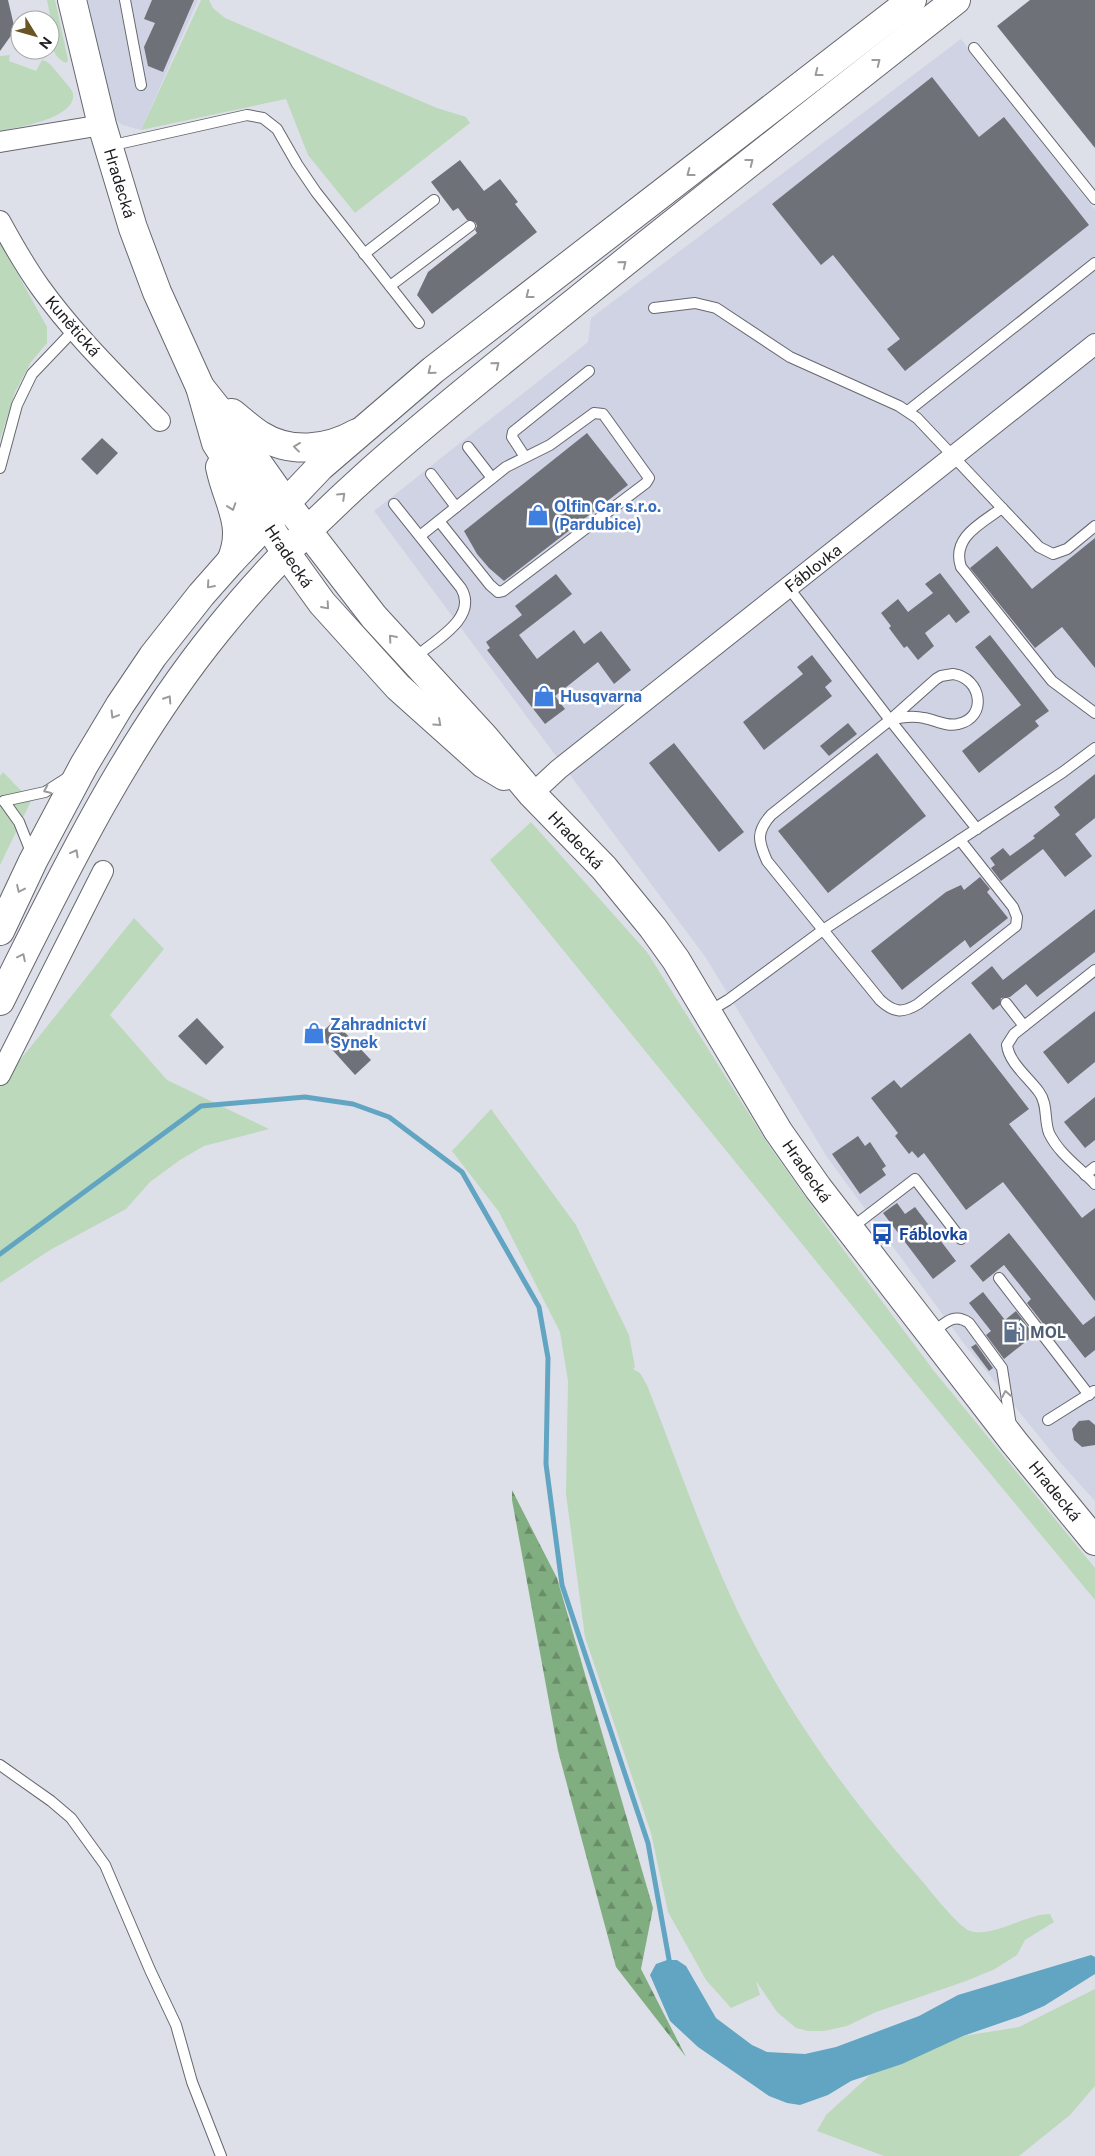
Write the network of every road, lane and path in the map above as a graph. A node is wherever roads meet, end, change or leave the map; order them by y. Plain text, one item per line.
1 (72, 0) edge
2 (124, 0) edge
3 (912, 0) edge
4 (956, 0) edge
5 (974, 48) dead end
6 (141, 85) dead end
7 (105, 136) junction
8 (0, 142) edge
9 (1095, 199) edge
10 (434, 200) dead end
11 (0, 221) edge
12 (470, 226) dead end
13 (364, 254) junction
14 (1095, 264) edge
15 (390, 286) junction
16 (654, 308) dead end
17 (418, 324) dead end
18 (74, 330) junction
19 (1095, 344) edge
20 (589, 371) dead end
21 (200, 387) junction
22 (908, 411) junction
23 (160, 421) dead end
24 (360, 432) junction
25 (216, 443) junction
26 (468, 447) dead end
27 (954, 456) junction
28 (525, 457) junction
29 (0, 468) edge
30 (431, 474) dead end
31 (492, 478) junction
32 (286, 503) junction
33 (394, 504) dead end
34 (456, 507) junction
35 (1002, 508) junction
36 (439, 521) junction
37 (267, 523) junction
38 (1095, 526) edge
39 (307, 530) junction
40 (420, 536) junction
41 (286, 553) junction
42 (231, 561) junction
43 (788, 587) junction
44 (412, 660) junction
45 (1095, 713) edge
46 (890, 720) junction
47 (1095, 748) edge
48 (84, 765) junction
49 (532, 794) junction
50 (976, 829) junction
51 (960, 840) junction
52 (33, 861) junction
53 (103, 871) dead end
54 (823, 930) junction
55 (0, 931) edge
56 (1095, 970) edge
57 (0, 1001) edge
58 (1006, 1003) dead end
59 (707, 1013) junction
60 (1024, 1026) junction
61 (0, 1075) edge
62 (1095, 1167) edge
63 (1085, 1174) junction
64 (1095, 1184) edge
65 (850, 1229) junction
66 (960, 1239) dead end
67 (999, 1278) dead end
68 (931, 1334) junction
69 (1092, 1393) edge
70 (1048, 1420) dead end
71 (1014, 1442) junction
72 (1095, 1540) edge
73 (0, 1765) edge
74 (221, 2156) edge

1 - 7 main road, Hradecká
2 - 6 lane
3 -> 24 main road
39 -> 4 main road
5 - 9 lane
7 - 8 street
7 - 13 lane
7 - 21 main road, Hradecká
10 - 13 lane
11 - 18 street, Kunětická
12 - 15 lane
13 - 15 lane
14 - 22 lane
15 - 17 lane
16 - 22 lane
18 - 23 street, Kunětická
18 - 29 lane
19 - 27 street, Fáblovka
20 - 28 lane
24 -> 21 main road
21 - 25 main road, Hradecká
21 - 32 main road, Hradecká
22 - 27 lane
24 - 32 main road
25 - 37 main road, Hradecká
25 -> 42 main road
26 - 31 lane
27 - 35 lane
27 - 43 street, Fáblovka
28 - 31 lane
28 - 36 lane
30 - 34 lane
31 - 34 lane
32 - 37 main road
32 - 39 main road, Hradecká
33 - 40 lane
34 - 36 lane
35 - 38 lane
35 - 45 lane
36 - 40 lane
37 - 41 main road, Hradecká
37 - 42 main road
39 - 41 main road
44 -> 39 main road, Hradecká
40 - 44 lane
41 -> 49 main road, Hradecká
57 -> 41 main road
42 -> 48 main road
43 - 46 lane
43 - 49 street, Fáblovka
44 - 49 main road, Hradecká
46 - 46 lane
46 - 50 lane
46 - 54 lane
47 - 50 lane
48 - 52 main road
48 -> 52 lane
49 - 59 main road, Hradecká
50 - 51 lane
51 - 54 lane
51 - 54 lane
52 -> 55 main road
53 - 61 street
54 - 59 lane
56 - 60 lane
58 - 60 lane
59 - 65 main road, Hradecká
60 - 63 lane
62 - 63 lane
63 - 64 lane
65 - 66 lane
65 - 68 main road, Hradecká
67 - 69 lane
68 - 71 main road, Hradecká
71 -> 68 lane
69 - 70 lane
71 - 72 main road, Hradecká
73 - 74 lane

